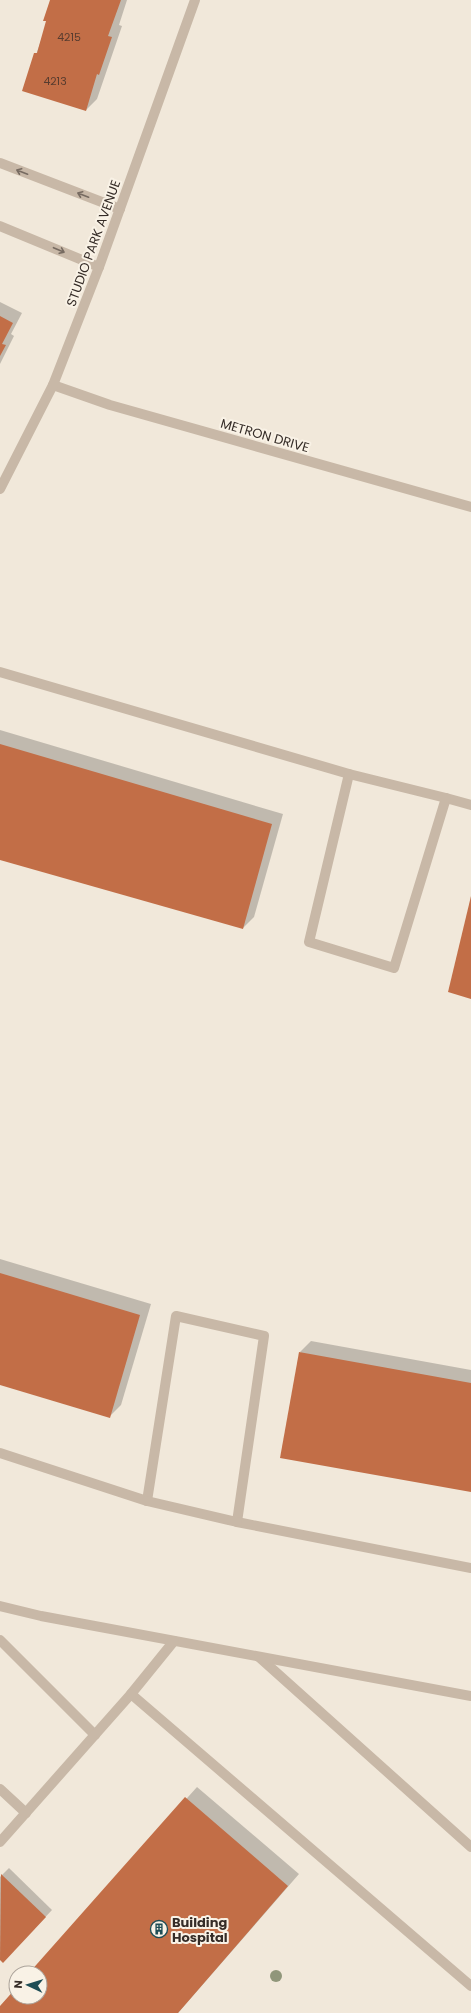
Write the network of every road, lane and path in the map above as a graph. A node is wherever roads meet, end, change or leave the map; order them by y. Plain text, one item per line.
1 (195, 0) edge
2 (0, 163) edge
3 (120, 209) junction
4 (0, 226) edge
5 (99, 267) junction
6 (53, 385) junction
7 (0, 489) edge
8 (471, 506) edge
9 (0, 672) edge
10 (349, 774) junction
11 (446, 798) junction
12 (471, 805) edge
13 (0, 1453) edge
14 (147, 1501) junction
15 (237, 1522) junction
16 (471, 1568) edge
17 (0, 1606) edge
18 (0, 1640) edge
19 (174, 1641) junction
20 (259, 1657) junction
21 (131, 1694) junction
22 (469, 1697) edge
23 (95, 1735) junction
24 (0, 1789) edge
25 (26, 1813) junction
26 (0, 1842) edge
27 (471, 1847) edge
28 (471, 1986) edge

1 - 3 street, STUDIO PARK AVENUE
3 -> 2 street
3 - 5 street, STUDIO PARK AVENUE
4 -> 5 street
5 - 6 street, STUDIO PARK AVENUE
6 - 7 street, STUDIO PARK AVENUE
6 - 8 street, METRON DRIVE
9 - 10 street
10 - 11 street
10 - 11 street
11 - 12 street
13 - 14 street
14 - 15 street
14 - 15 street
15 - 16 street
17 - 19 street
18 - 23 street
19 - 20 street
19 - 21 street
20 - 22 street
20 - 27 street
21 - 23 street
21 - 28 street
23 - 25 street
24 - 25 street
25 - 26 street

